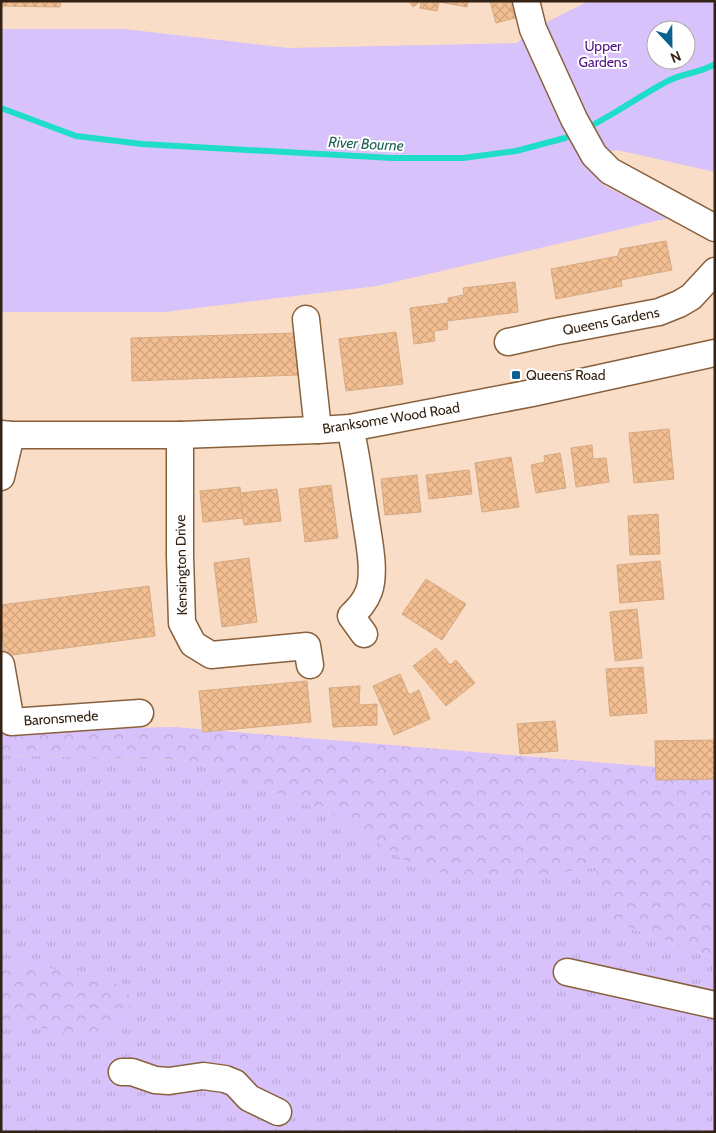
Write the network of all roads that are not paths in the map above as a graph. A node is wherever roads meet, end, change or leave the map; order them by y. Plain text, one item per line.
1 (526, 1) edge
2 (715, 228) edge
3 (715, 271) edge
4 (306, 319) dead end
5 (508, 342) dead end
6 (715, 354) edge
7 (350, 428) junction
8 (318, 430) junction
9 (6, 435) edge
10 (180, 435) junction
11 (1, 476) edge
12 (349, 624) dead end
13 (1, 665) edge
14 (310, 665) dead end
15 (140, 713) dead end
16 (567, 972) dead end
17 (715, 1006) edge
18 (122, 1072) dead end
19 (278, 1112) dead end

1 - 2 street
3 - 5 street, Queens Gardens
4 - 8 street
6 - 7 street, Branksome Wood Road
7 - 8 street, Branksome Wood Road
7 - 12 street
8 - 10 street, Branksome Wood Road
9 - 10 street, Branksome Wood Road
9 - 11 street
10 - 14 street, Kensington Drive
13 - 15 street, Baronsmede
16 - 17 street
18 - 19 street

